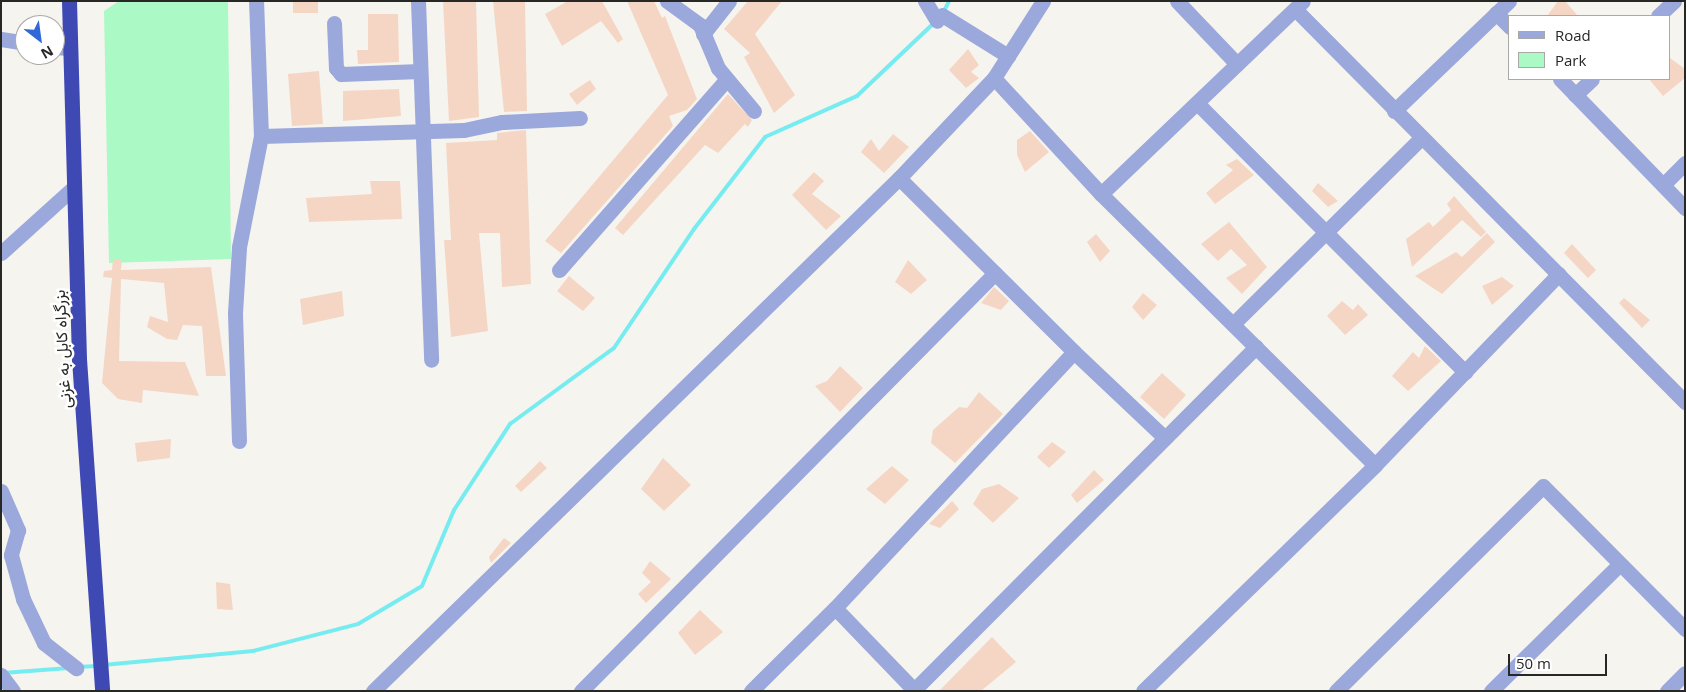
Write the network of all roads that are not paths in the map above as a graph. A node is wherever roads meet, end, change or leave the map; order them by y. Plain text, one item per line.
1 (256, 1) edge
2 (418, 1) edge
3 (667, 1) edge
4 (728, 1) edge
5 (925, 1) edge
6 (1043, 1) edge
7 (1177, 1) edge
8 (1509, 1) edge
9 (1674, 1) edge
10 (68, 3) edge
11 (1299, 5) edge
12 (1496, 13) junction
13 (1659, 15) edge
14 (334, 23) dead end
15 (65, 25) edge
16 (1508, 25) edge
17 (703, 34) junction
18 (1, 39) edge
19 (15, 41) edge
20 (1008, 56) junction
21 (1238, 64) junction
22 (63, 65) edge
23 (420, 72) junction
24 (994, 78) junction
25 (728, 79) junction
26 (1561, 80) edge
27 (1591, 80) edge
28 (1575, 95) junction
29 (1197, 103) junction
30 (754, 110) dead end
31 (1394, 111) junction
32 (580, 118) dead end
33 (422, 132) junction
34 (261, 136) junction
35 (1421, 138) junction
36 (1685, 163) edge
37 (899, 178) junction
38 (1662, 185) junction
39 (73, 188) junction
40 (1102, 194) junction
41 (1685, 208) edge
42 (1325, 232) junction
43 (1, 253) edge
44 (559, 270) dead end
45 (995, 273) junction
46 (1559, 274) junction
47 (1233, 324) junction
48 (1256, 347) junction
49 (1074, 352) junction
50 (431, 360) dead end
51 (1465, 372) junction
52 (1685, 402) edge
53 (1165, 438) junction
54 (239, 441) dead end
55 (1375, 465) junction
56 (1, 491) edge
57 (1620, 564) junction
58 (835, 608) junction
59 (1685, 629) edge
60 (76, 668) dead end
61 (1685, 673) edge
62 (1, 675) edge
63 (914, 690) edge
64 (13, 691) edge
65 (102, 691) edge
66 (373, 691) edge
67 (581, 691) edge
68 (751, 691) edge
69 (1143, 691) edge
70 (1336, 691) edge
71 (1491, 691) edge
72 (1666, 691) edge

1 - 34 street
2 - 23 street
3 - 17 street
4 - 17 street
5 - 20 street
6 - 20 street
7 - 21 street
8 - 12 street
9 - 13 street
10 - 15 highway, بزرگراه کابل به غزنی
11 - 21 street
11 - 31 street
12 - 16 street
12 - 31 street
14 - 23 street
17 - 25 street
18 - 19 street
20 - 24 street
21 - 29 street
22 - 39 highway, بزرگراه کابل به غزنی
23 - 33 street
24 - 37 street
24 - 40 street
25 - 30 street
25 - 44 street
26 - 28 street
27 - 28 street
28 - 38 street
29 - 40 street
29 - 42 street
31 - 35 street
32 - 33 street
33 - 34 street
33 - 50 street
34 - 54 street
35 - 42 street
35 - 46 street
36 - 38 street
37 - 45 street
37 - 66 street
38 - 41 street
39 - 43 street
39 - 65 highway, بزرگراه کابل به غزنی
40 - 47 street
42 - 47 street
42 - 51 street
45 - 49 street
45 - 67 street
46 - 51 street
46 - 52 street
47 - 48 street
48 - 53 street
48 - 55 street
49 - 53 street
49 - 58 street
51 - 55 street
53 - 63 street
55 - 69 street
56 - 60 street
57 - 59 street
57 - 70 street
57 - 71 street
58 - 63 street
58 - 68 street
61 - 72 street
62 - 64 street

